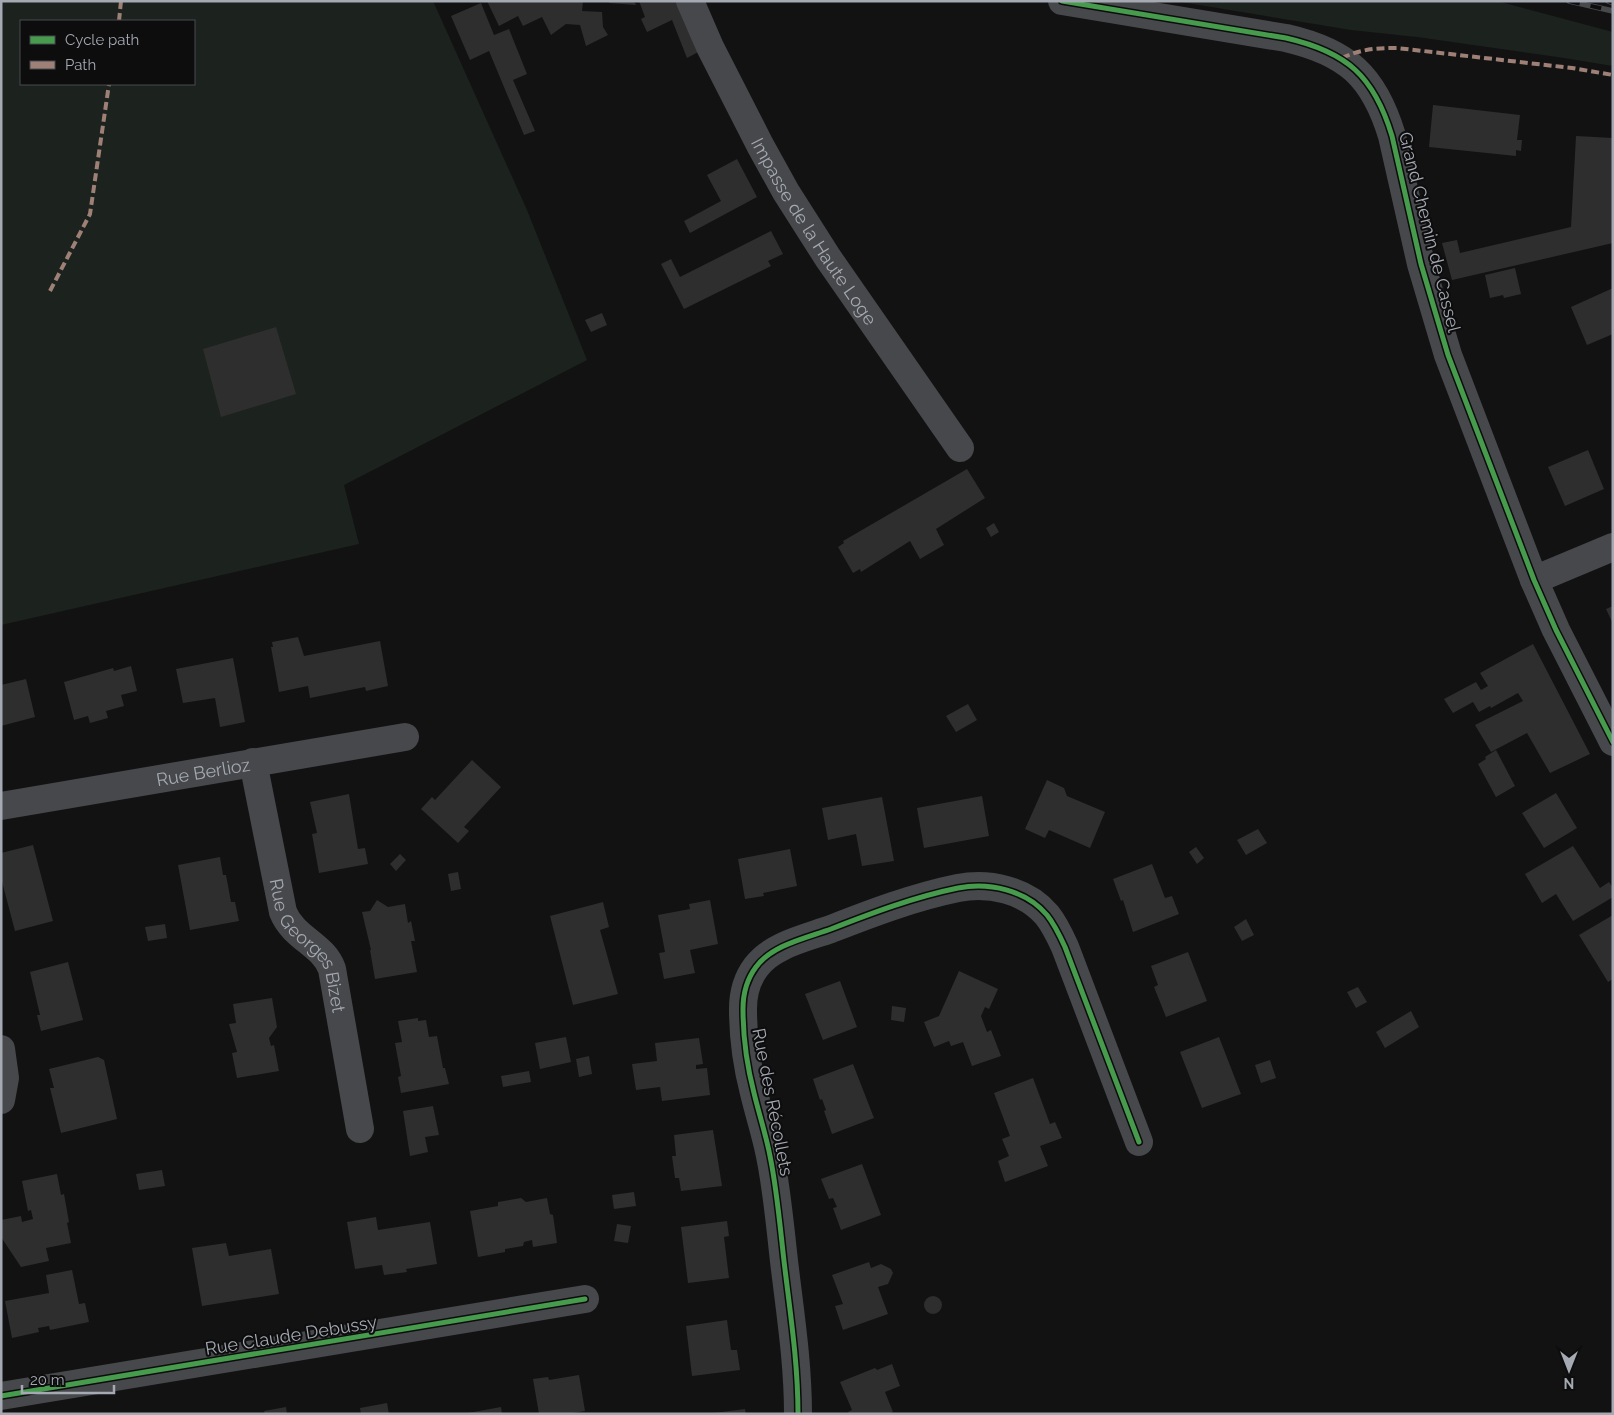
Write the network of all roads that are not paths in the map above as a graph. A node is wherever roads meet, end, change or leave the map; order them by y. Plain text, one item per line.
1 (690, 1) edge
2 (1062, 1) edge
3 (960, 448) dead end
4 (1613, 547) edge
5 (1534, 580) junction
6 (405, 737) dead end
7 (1613, 742) edge
8 (254, 762) junction
9 (1, 806) edge
10 (1, 1049) edge
11 (1, 1100) edge
12 (360, 1129) dead end
13 (1139, 1142) dead end
14 (585, 1300) dead end
15 (1, 1396) edge
16 (798, 1414) edge

1 - 3 street, Impasse de la Haute Loge
2 - 5 street, Grand Chemin de Cassel
4 - 5 street
5 - 7 street, Grand Chemin de Cassel
6 - 8 street, Rue Berlioz
8 - 9 street, Rue Berlioz
8 - 12 street, Rue Georges Bizet
10 - 11 street
13 - 16 street, Rue des Récollets
14 - 15 street, Rue Claude Debussy

